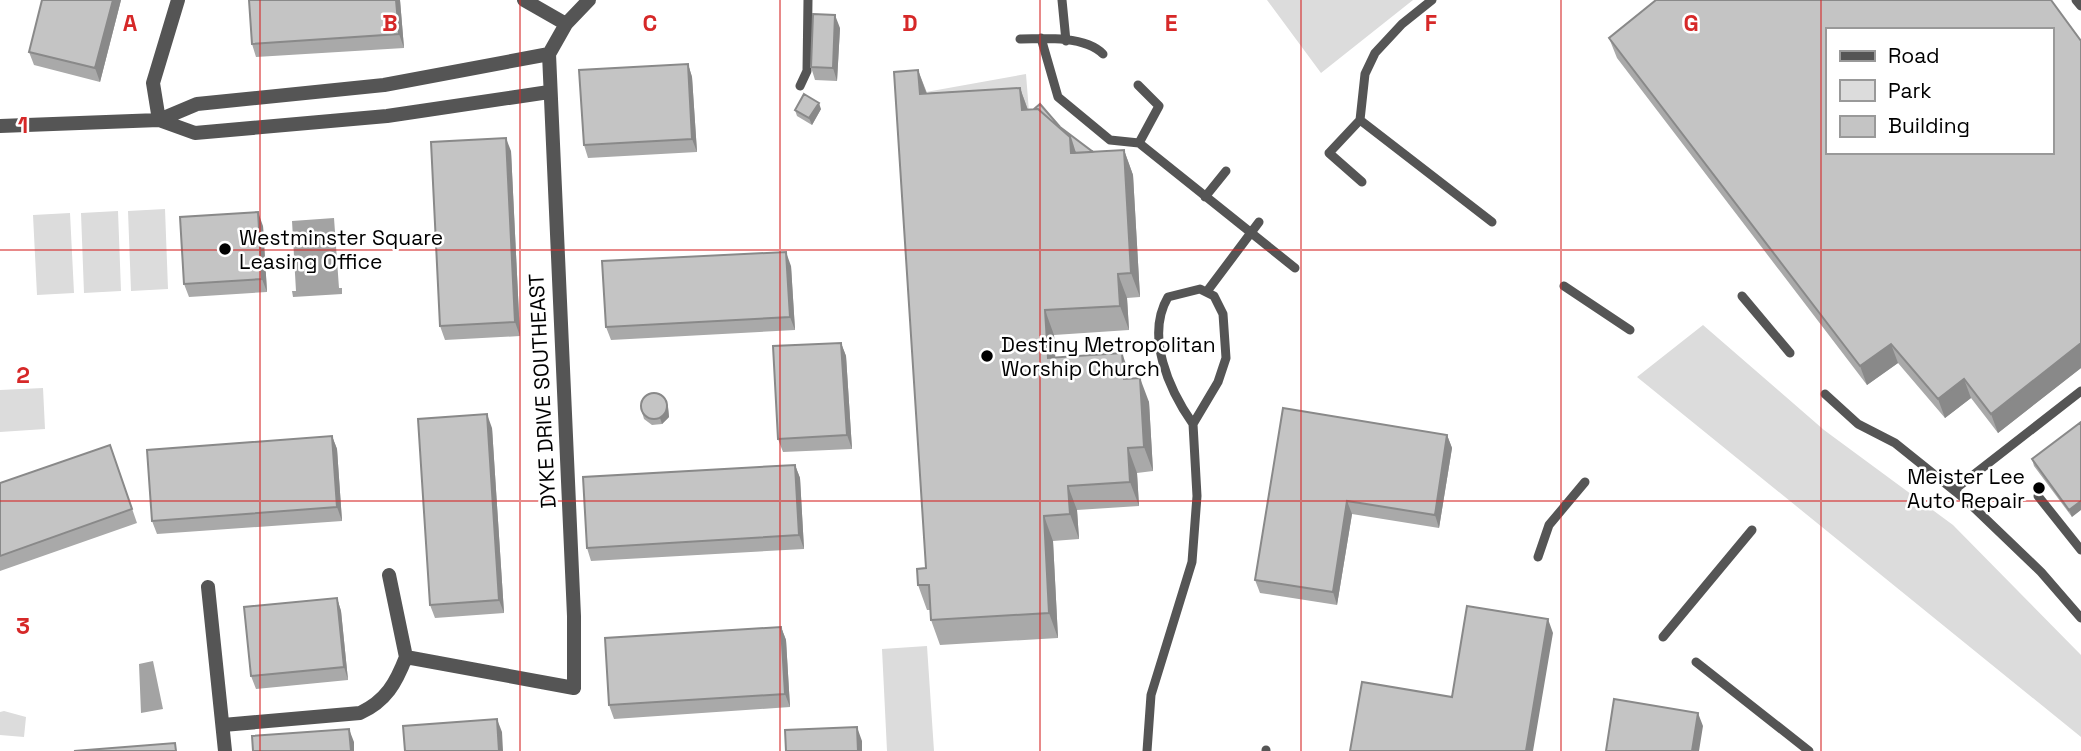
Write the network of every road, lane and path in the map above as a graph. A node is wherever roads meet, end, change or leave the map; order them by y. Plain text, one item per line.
1 (178, 0) edge
2 (524, 0) edge
3 (589, 0) edge
4 (808, 0) edge
5 (1062, 0) edge
6 (1432, 0) edge
7 (2076, 0) edge
8 (2081, 6) edge
9 (566, 24) junction
10 (1041, 38) junction
11 (1020, 39) dead end
12 (1066, 41) junction
13 (549, 54) junction
14 (1103, 54) dead end
15 (1138, 85) dead end
16 (800, 86) dead end
17 (549, 92) junction
18 (159, 120) junction
19 (1360, 120) junction
20 (0, 126) edge
21 (1139, 143) junction
22 (1226, 172) dead end
23 (1363, 182) dead end
24 (1205, 197) junction
25 (1259, 222) dead end
26 (1492, 222) dead end
27 (1250, 233) junction
28 (1295, 268) dead end
29 (1564, 286) dead end
30 (1208, 290) junction
31 (1742, 296) dead end
32 (1630, 330) dead end
33 (1790, 353) dead end
34 (2081, 391) edge
35 (1825, 394) dead end
36 (1193, 424) junction
37 (1585, 482) dead end
38 (1954, 490) junction
39 (2038, 496) dead end
40 (1752, 530) dead end
41 (2081, 550) edge
42 (1538, 556) dead end
43 (389, 575) dead end
44 (208, 587) dead end
45 (2081, 618) edge
46 (1663, 637) dead end
47 (406, 657) junction
48 (1696, 662) dead end
49 (223, 725) junction
50 (225, 751) edge
51 (1147, 751) edge
52 (1809, 751) edge

1 - 18 street
2 - 9 street
3 - 9 street
4 - 16 lane
5 - 12 lane
6 - 19 lane
7 - 8 lane
9 - 13 street
10 - 11 lane
10 - 12 lane
10 - 21 lane
12 - 14 lane
13 - 17 street, DYKE DRIVE SOUTHEAST
13 - 18 street
15 - 21 lane
17 - 18 street
17 - 47 street, DYKE DRIVE SOUTHEAST
18 - 20 street
19 - 23 lane
19 - 26 lane
21 - 24 lane
22 - 24 lane
24 - 27 lane
25 - 27 lane
27 - 28 lane
27 - 30 lane
29 - 32 lane
30 - 36 lane
30 - 36 lane
31 - 33 lane
34 - 38 lane
35 - 38 lane
36 - 51 lane
37 - 42 lane
38 - 45 lane
39 - 41 lane
40 - 46 lane
43 - 47 street
44 - 49 street
47 - 49 street
48 - 52 lane
49 - 50 street

